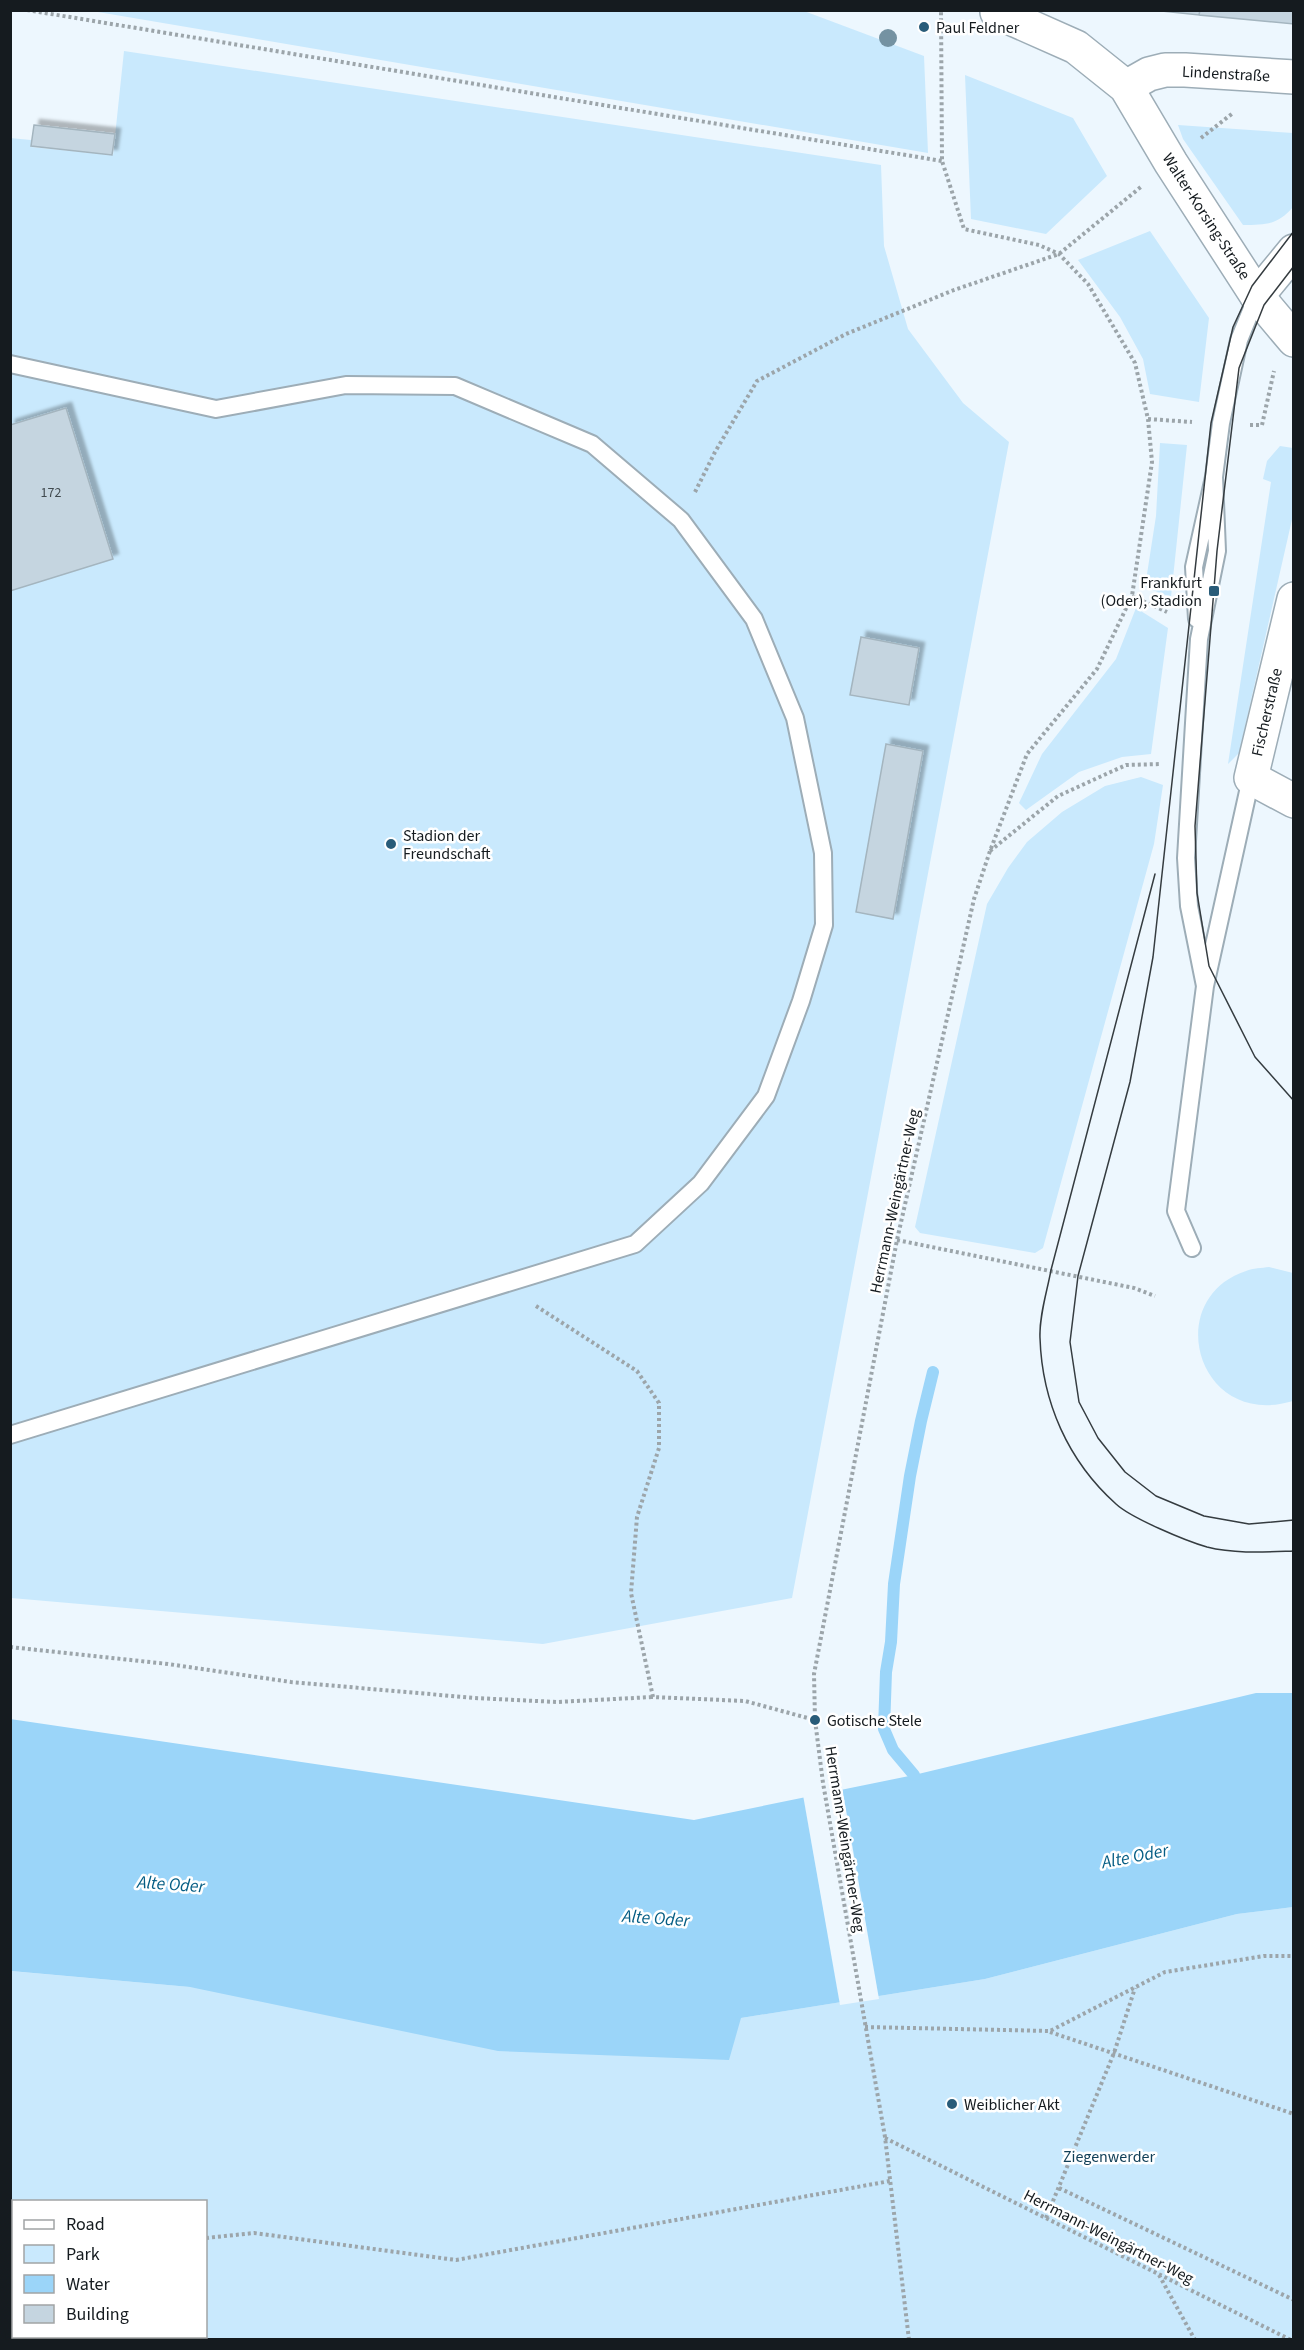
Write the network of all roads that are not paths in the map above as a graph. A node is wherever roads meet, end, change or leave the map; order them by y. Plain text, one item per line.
1 (996, 11) edge
2 (1286, 77) edge
3 (1126, 87) junction
4 (1293, 251) edge
5 (1257, 296) junction
6 (1293, 340) edge
7 (10, 364) edge
8 (1293, 600) edge
9 (1251, 778) junction
10 (1293, 801) edge
11 (1205, 986) junction
12 (1192, 1248) dead end
13 (10, 1435) edge

1 - 3 street
2 - 3 street, Lindenstraße
3 - 5 street, Walter-Korsing-Straße
4 - 5 street
5 - 6 street, Walter-Korsing-Straße
5 - 11 lane
7 - 13 lane
8 - 9 street, Fischerstraße
9 - 10 street, Fischerstraße
9 - 11 lane
11 - 12 lane

